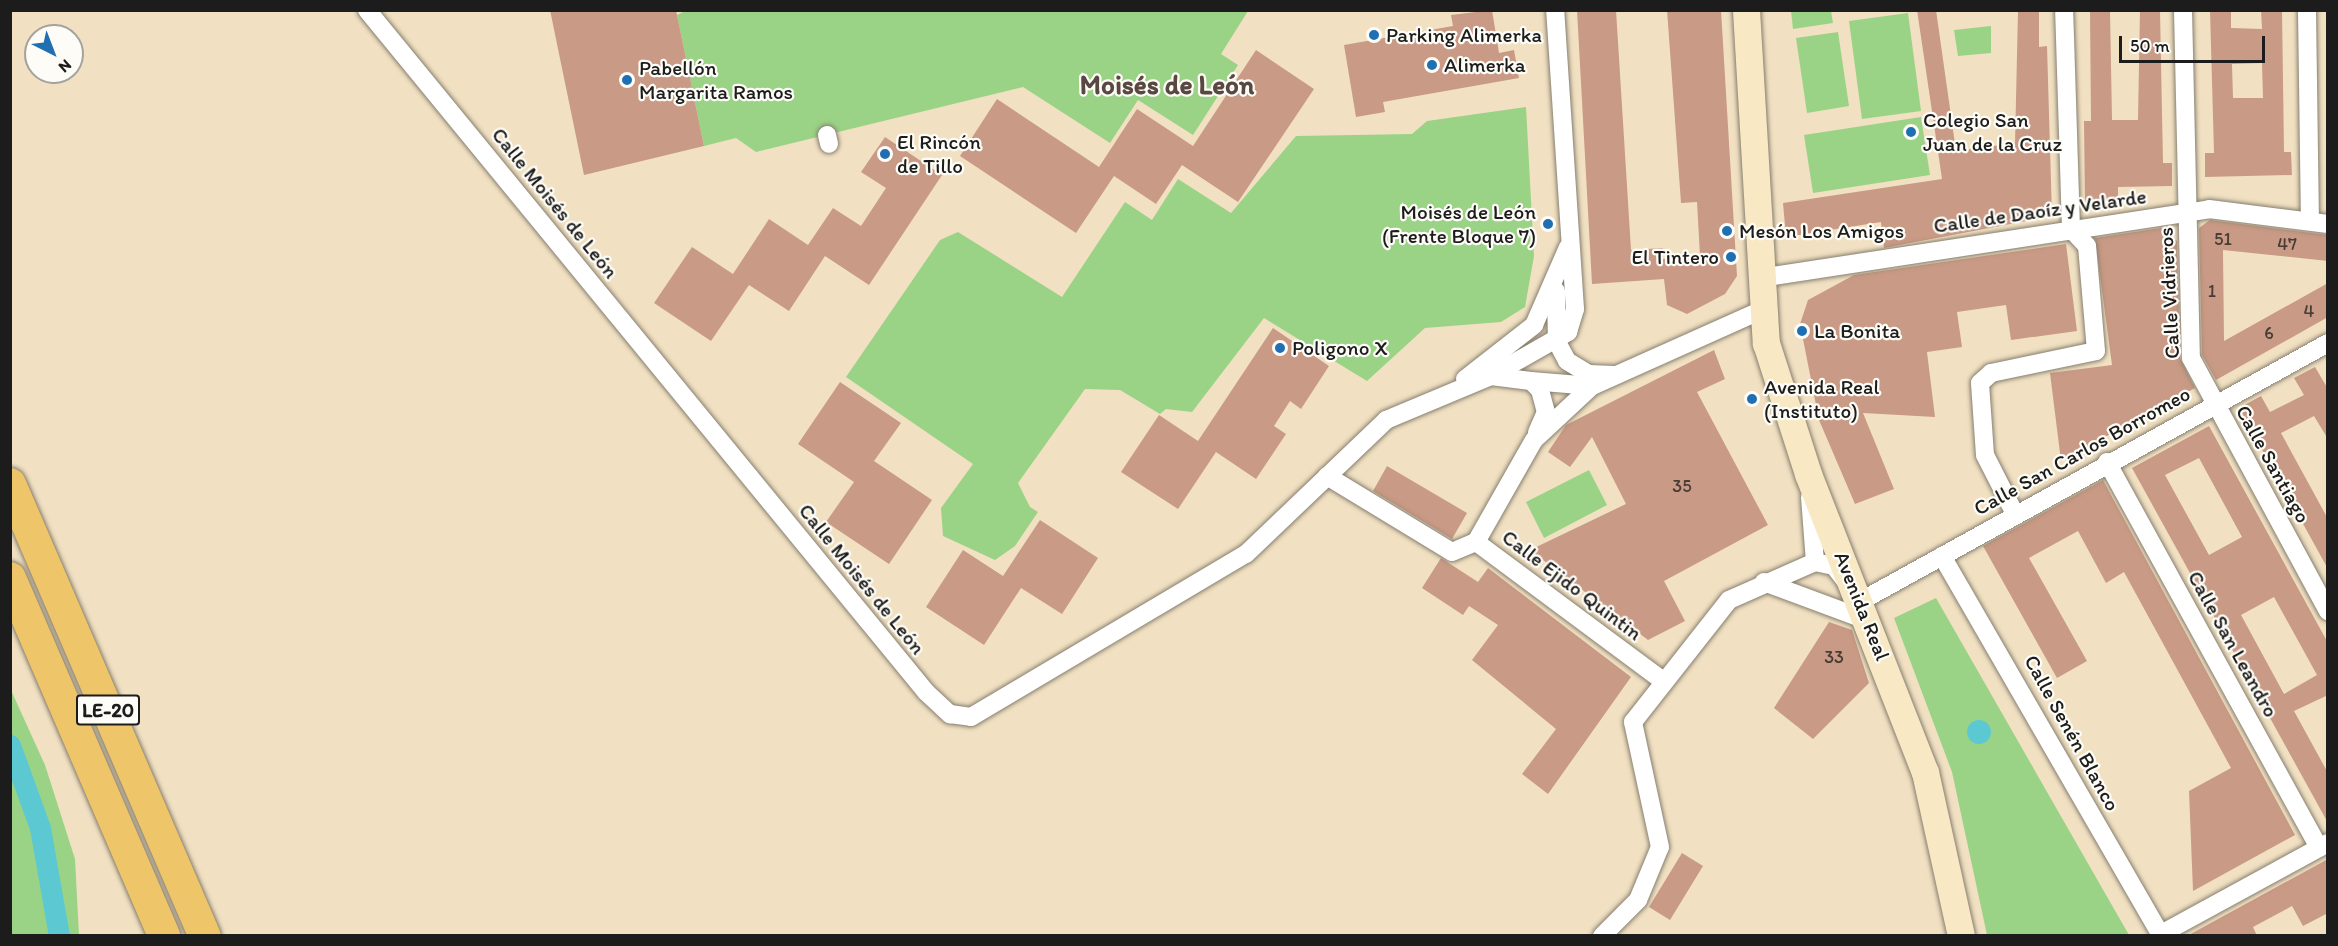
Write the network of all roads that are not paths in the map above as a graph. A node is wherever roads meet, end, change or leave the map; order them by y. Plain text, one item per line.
1 (367, 10) edge
2 (1555, 10) edge
3 (1746, 10) edge
4 (2064, 10) edge
5 (2183, 10) edge
6 (2307, 10) edge
7 (2187, 212) junction
8 (2319, 223) edge
9 (2071, 229) junction
10 (1569, 242) junction
11 (1557, 278) junction
12 (1760, 278) junction
13 (1762, 310) junction
14 (1557, 342) junction
15 (2326, 348) edge
16 (1617, 375) junction
17 (1491, 376) junction
18 (1531, 381) junction
19 (1592, 386) junction
20 (1438, 396) junction
21 (2214, 403) junction
22 (1534, 440) junction
23 (2107, 462) junction
24 (1808, 474) junction
25 (1327, 476) junction
26 (10, 484) edge
27 (2015, 514) junction
28 (1476, 542) junction
29 (1942, 556) junction
30 (1815, 562) junction
31 (10, 578) edge
32 (1764, 582) junction
33 (1865, 611) junction
34 (2328, 611) edge
35 (1663, 681) junction
36 (2323, 846) edge
37 (2161, 935) edge
38 (164, 936) edge
39 (205, 936) edge
40 (1602, 936) edge
41 (1961, 936) edge

1 - 25 street, Calle Moisés de León
2 - 10 street, Calle Moisés de León
3 - 12 main road, Avenida Real
4 - 9 street
5 - 7 street, Calle Vidrieros
6 - 8 street
7 - 8 street, Calle de Daoíz y Velarde
7 - 9 street, Calle de Daoíz y Velarde
7 - 21 street, Calle Vidrieros
9 - 12 street, Calle de Daoíz y Velarde
9 - 27 street
10 - 11 street, Calle Moisés de León
10 - 14 street, Calle Moisés de León
11 - 14 street, Calle Moisés de León
11 - 20 street, Calle Moisés de León
12 - 13 main road, Avenida Real
13 - 16 street
13 - 24 main road, Avenida Real
14 - 16 street
14 - 17 street, Calle Moisés de León
15 - 21 street, Calle San Carlos Borromeo
16 - 19 street
17 - 18 street, Calle Moisés de León
17 - 20 street, Calle Moisés de León
18 - 19 street, Calle Moisés de León
18 - 22 street
19 - 22 street
20 - 25 street, Calle Moisés de León
21 - 23 street, Calle San Carlos Borromeo
21 - 34 street, Calle Santiago
22 - 28 street
23 - 27 street, Calle San Carlos Borromeo
23 - 36 street, Calle San Leandro
24 - 30 street
24 - 33 main road, Avenida Real
25 - 28 street, Calle Ejido Quintin
26 - 39 highway, LE-20
27 - 29 street, Calle San Carlos Borromeo
28 - 35 street, Calle Ejido Quintin
29 - 33 street, Calle San Carlos Borromeo
29 - 37 street, Calle Senén Blanco
30 - 32 street
30 - 33 street
31 - 38 highway, LE-20
32 - 33 street
32 - 35 street
33 - 41 main road, Avenida Real
35 - 40 street
36 - 37 street

